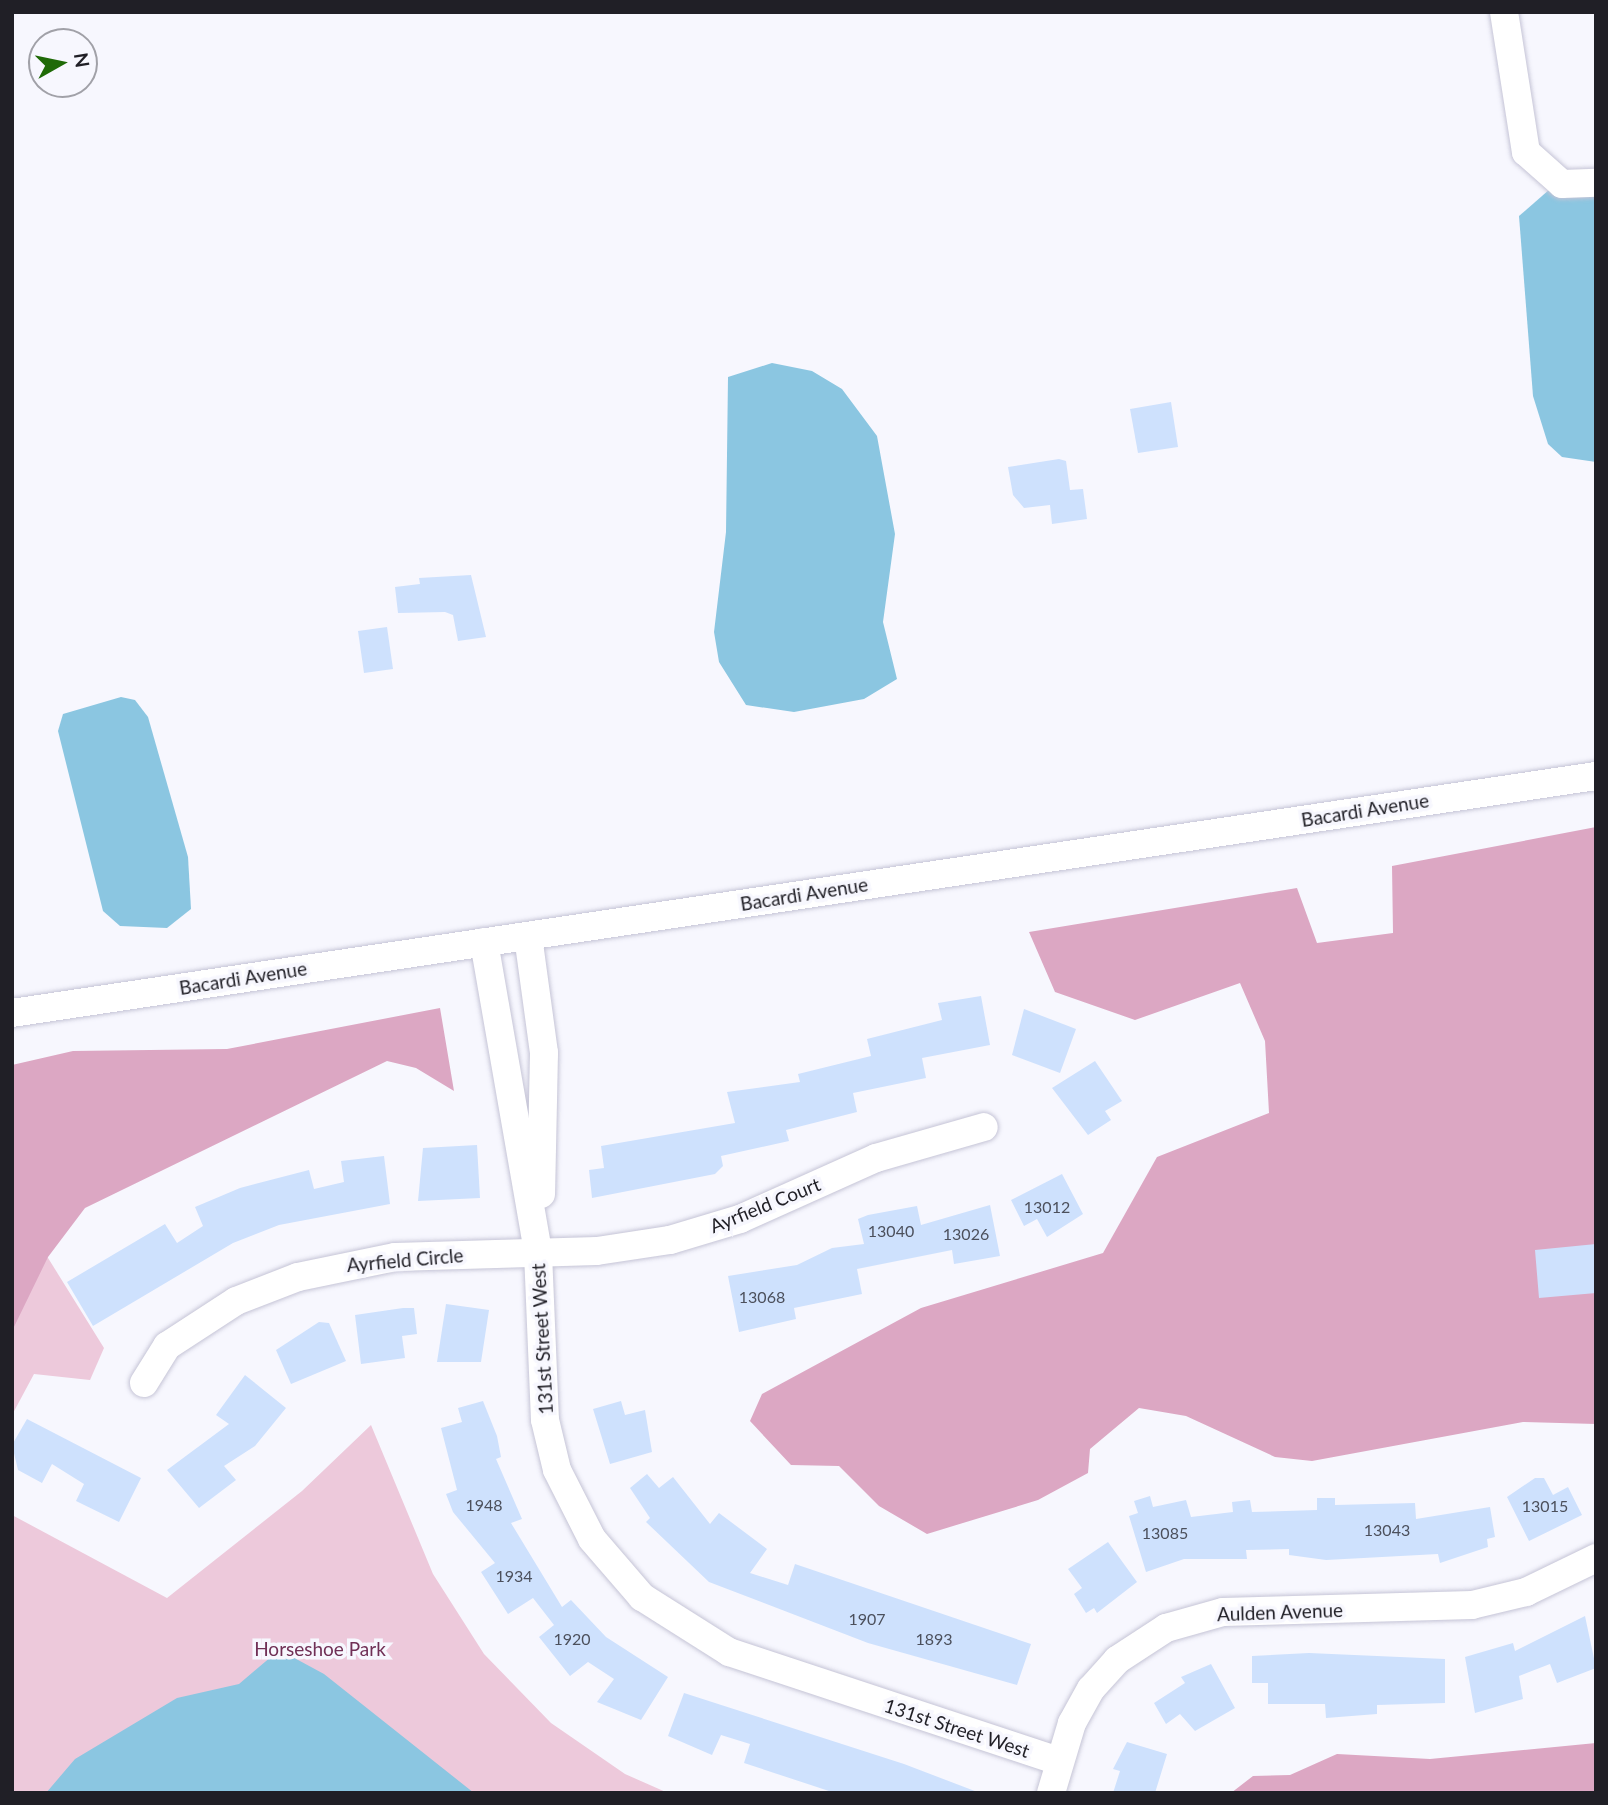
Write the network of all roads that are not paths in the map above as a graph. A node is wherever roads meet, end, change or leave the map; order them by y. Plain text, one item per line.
1 (1504, 12) edge
2 (1596, 183) edge
3 (1596, 776) edge
4 (528, 936) junction
5 (484, 942) junction
6 (12, 1013) edge
7 (984, 1127) dead end
8 (538, 1253) junction
9 (144, 1383) dead end
10 (1596, 1558) edge
11 (1059, 1761) junction
12 (1051, 1793) edge

1 - 2 street
3 - 4 street, Bacardi Avenue
4 - 5 street, Bacardi Avenue
4 - 8 street
5 - 6 street, Bacardi Avenue
5 - 8 street, 131st Street West
7 - 8 street, Ayrfield Court
8 - 9 street, Ayrfield Circle
8 - 11 street, 131st Street West
10 - 11 street, Aulden Avenue
11 - 12 street, Aulden Avenue

